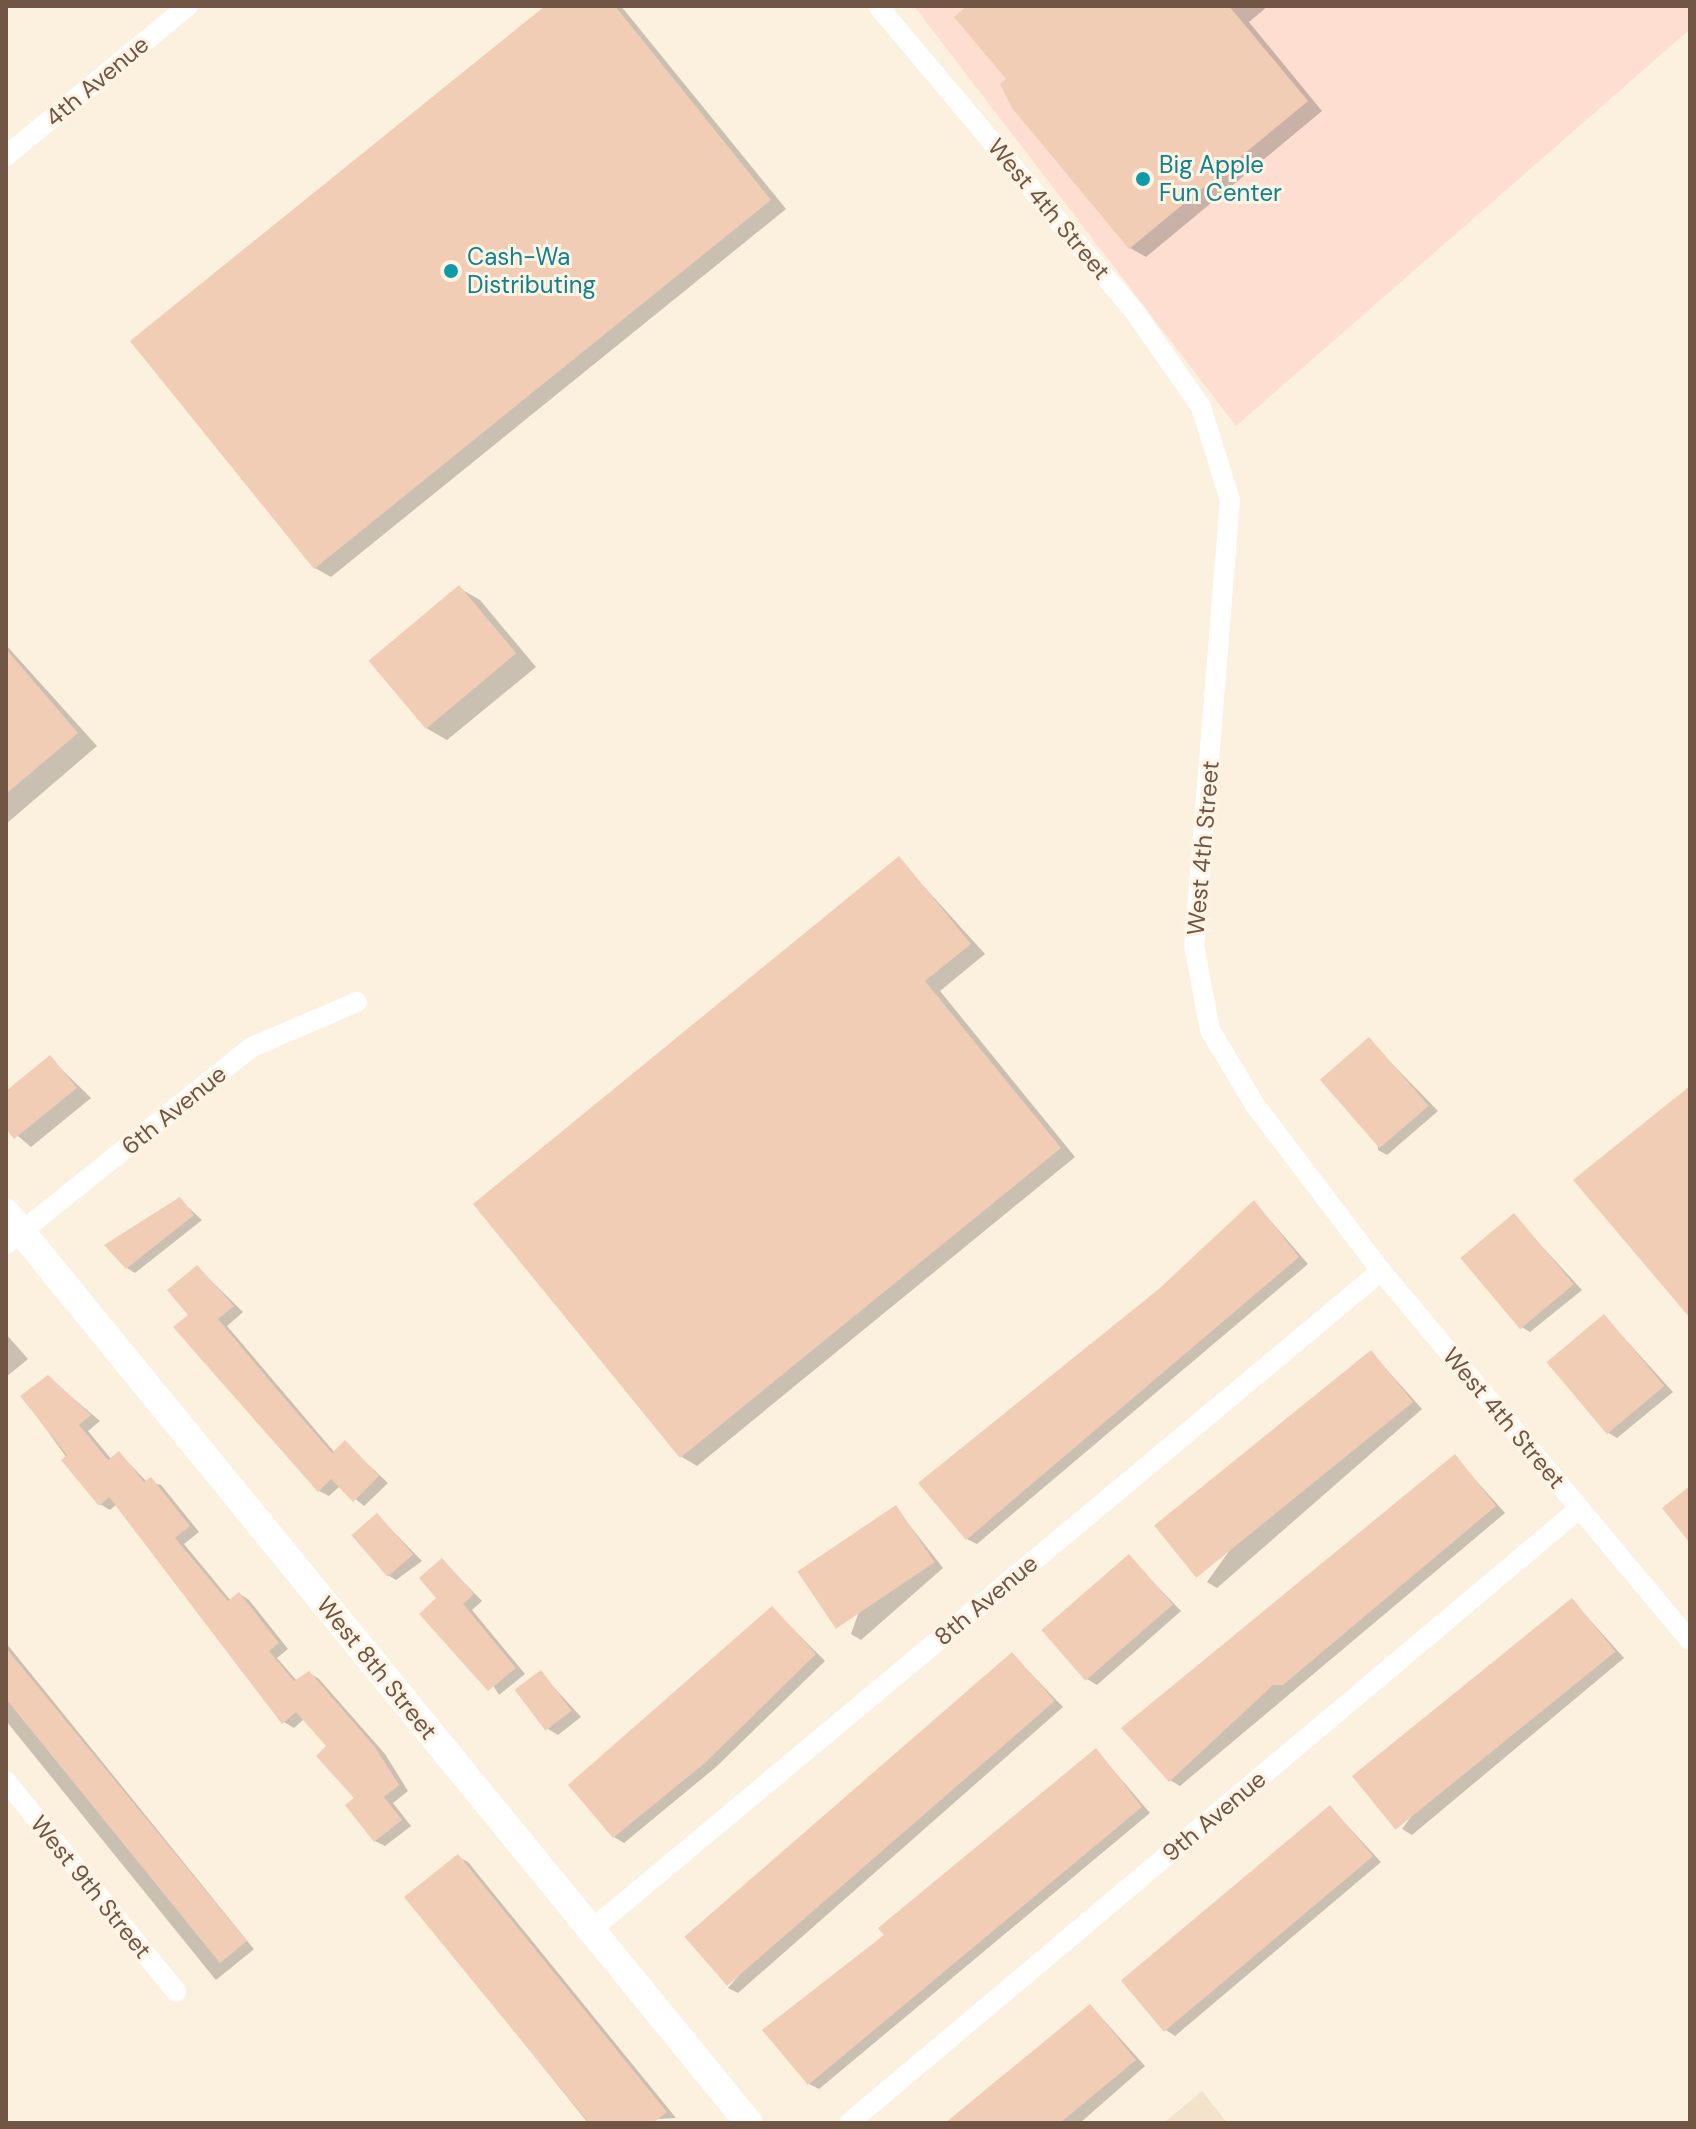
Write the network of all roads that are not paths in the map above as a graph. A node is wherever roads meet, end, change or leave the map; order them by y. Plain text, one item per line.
1 (188, 6) edge
2 (878, 6) edge
3 (6, 156) edge
4 (357, 1002) dead end
5 (11, 1230) edge
6 (1381, 1271) junction
7 (1579, 1509) junction
8 (1690, 1640) edge
9 (6, 1781) edge
10 (591, 1930) junction
11 (176, 1992) dead end
12 (749, 2123) edge
13 (849, 2123) edge

1 - 3 street, 4th Avenue
2 - 6 street, West 4th Street
4 - 5 street, 6th Avenue
5 - 10 street, West 8th Street
6 - 7 street, West 4th Street
6 - 10 street, 8th Avenue
7 - 8 street, West 4th Street
7 - 13 street, 9th Avenue
9 - 11 street, West 9th Street
10 - 12 street, West 8th Street

